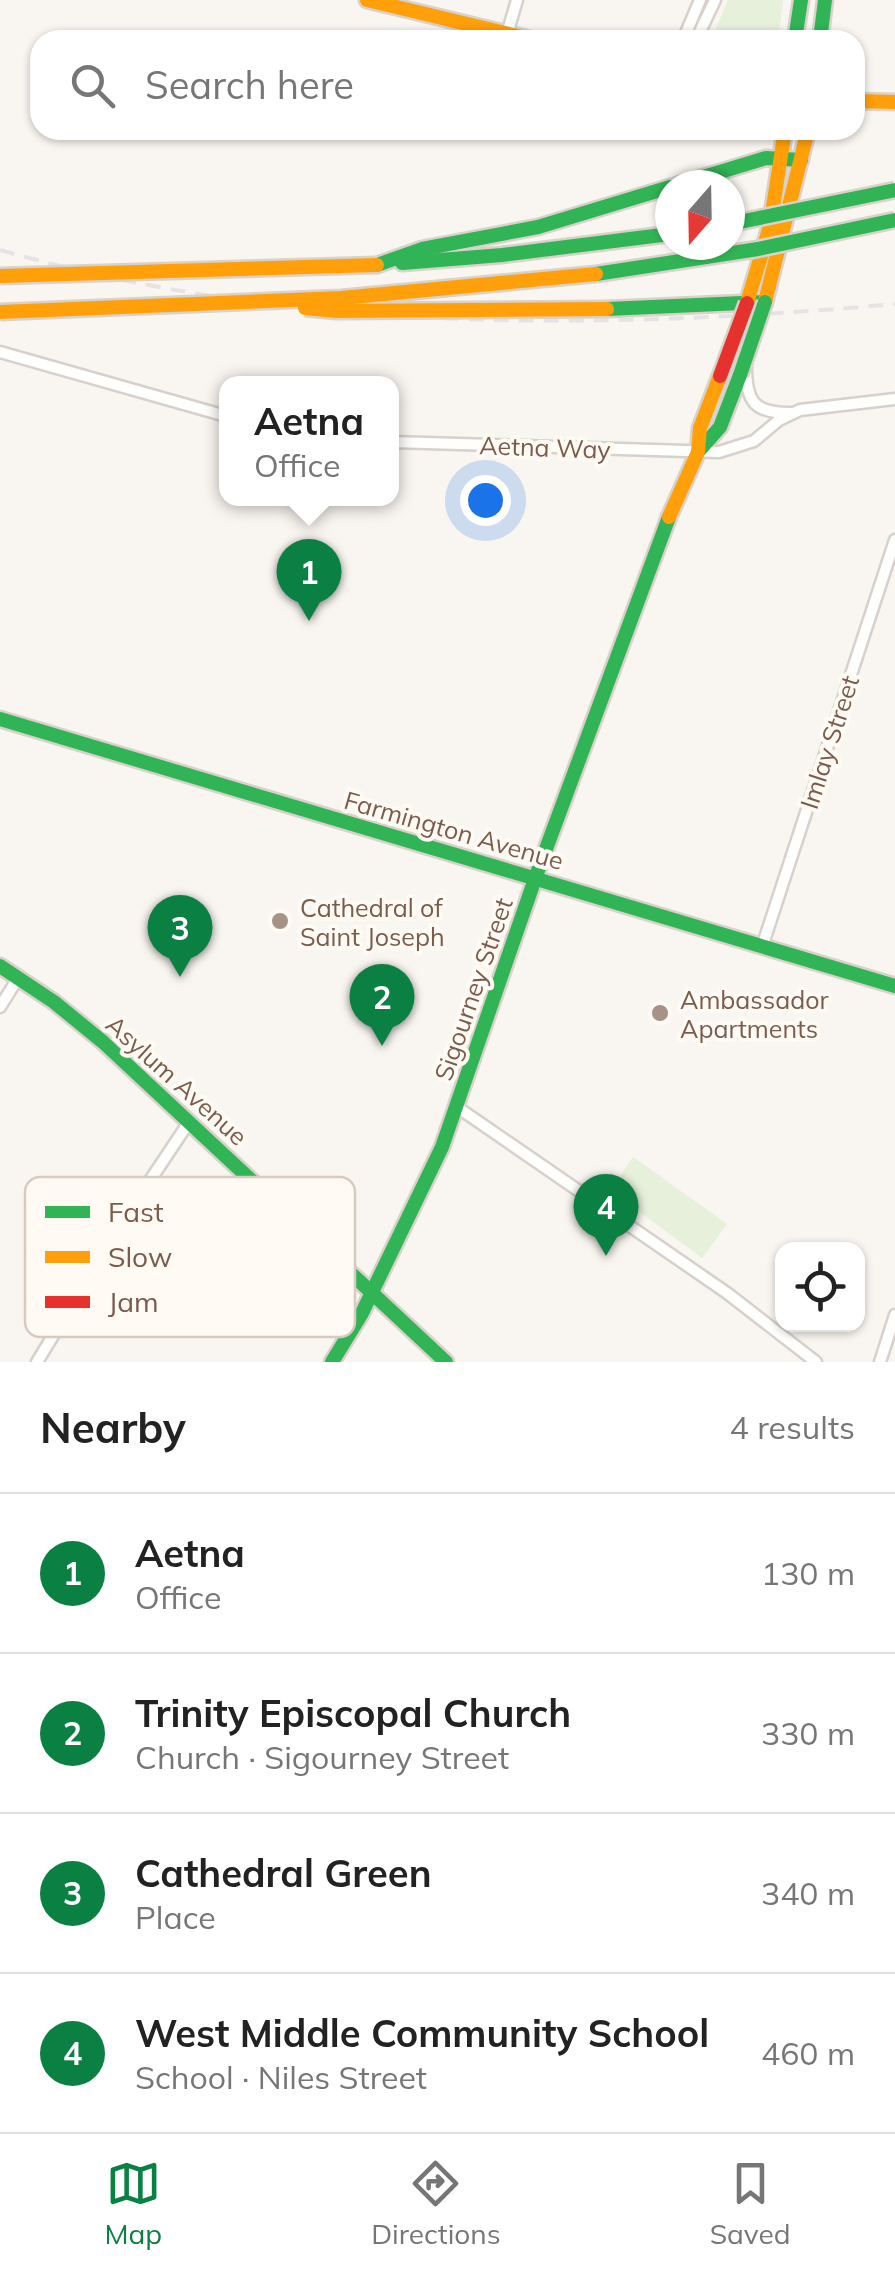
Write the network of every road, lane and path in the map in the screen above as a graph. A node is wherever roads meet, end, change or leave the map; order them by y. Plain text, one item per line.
1 (368, 0) edge
2 (517, 0) edge
3 (700, 0) edge
4 (716, 0) edge
5 (801, 0) edge
6 (824, 0) edge
7 (491, 30) edge
8 (508, 30) edge
9 (687, 30) edge
10 (701, 30) edge
11 (796, 30) edge
12 (821, 30) edge
13 (865, 101) edge
14 (895, 102) edge
15 (783, 140) edge
16 (806, 140) edge
17 (781, 158) junction
18 (801, 160) junction
19 (726, 170) edge
20 (895, 190) edge
21 (655, 192) edge
22 (895, 220) edge
23 (745, 221) edge
24 (655, 236) edge
25 (377, 264) junction
26 (0, 276) edge
27 (280, 301) junction
28 (765, 302) junction
29 (747, 303) junction
30 (0, 312) edge
31 (0, 352) edge
32 (743, 374) junction
33 (895, 399) edge
34 (792, 412) junction
35 (219, 414) edge
36 (399, 442) edge
37 (698, 452) junction
38 (895, 540) edge
39 (0, 720) edge
40 (536, 876) junction
41 (763, 944) junction
42 (0, 966) edge
43 (18, 978) junction
44 (895, 986) edge
45 (0, 1007) edge
46 (457, 1107) junction
47 (189, 1122) junction
48 (152, 1177) edge
49 (248, 1177) edge
50 (355, 1278) edge
51 (372, 1294) junction
52 (895, 1315) edge
53 (355, 1323) edge
54 (53, 1337) edge
55 (347, 1337) edge
56 (38, 1362) edge
57 (332, 1362) edge
58 (446, 1362) edge
59 (816, 1362) edge
60 (880, 1362) edge

1 - 7 main road
2 - 8 street
3 - 9 street
4 - 10 street
5 - 11 main road
6 - 12 main road
13 - 14 main road
15 - 17 main road, Sigourney Street
16 - 18 main road, Sigourney Street
17 - 18 main road
17 - 19 main road
17 - 29 main road, Sigourney Street, bridge
18 - 28 main road, Sigourney Street, bridge
20 - 23 main road, bridge
21 - 25 main road
22 - 27 main road, bridge
24 - 25 main road
25 - 26 main road, bridge
27 - 29 main road, bridge
27 - 30 main road, bridge
28 - 29 main road, bridge
28 - 32 main road, Sigourney Street, bridge
29 - 37 main road, Sigourney Street, bridge
31 - 35 street
32 - 34 street
32 - 37 main road, Sigourney Street
33 - 34 street
34 - 37 street, Aetna Way
36 - 37 street, Aetna Way
37 - 40 main road, Sigourney Street
38 - 41 street, Imlay Street
39 - 40 main road, Farmington Avenue
40 - 41 main road, Farmington Avenue
40 - 46 main road, Sigourney Street
41 - 44 main road, Farmington Avenue
42 - 43 main road, Asylum Avenue
43 - 45 street
43 - 47 main road, Asylum Avenue
46 - 51 main road, Sigourney Street
46 - 59 street
47 - 48 street
47 - 49 main road, Asylum Avenue
50 - 51 main road, Asylum Avenue
51 - 53 main road, Sigourney Street
51 - 58 main road, Asylum Avenue
52 - 60 street
54 - 56 street
55 - 57 main road, Sigourney Street

